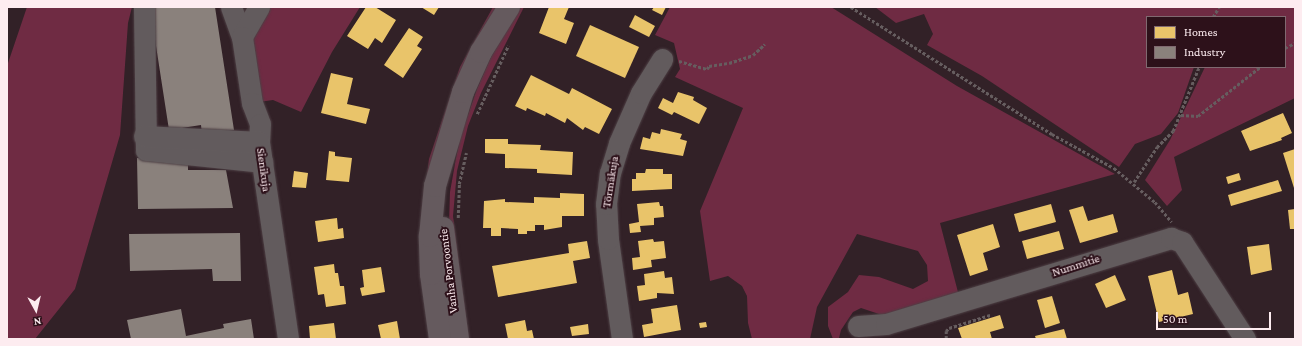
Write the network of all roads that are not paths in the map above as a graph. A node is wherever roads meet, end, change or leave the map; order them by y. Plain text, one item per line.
1 (144, 7) edge
2 (231, 7) edge
3 (260, 7) edge
4 (509, 7) edge
5 (242, 37) junction
6 (662, 59) road end
7 (144, 136) junction
8 (259, 142) junction
9 (445, 155) junction
10 (262, 162) junction
11 (858, 326) dead end
12 (288, 339) edge
13 (440, 339) edge
14 (458, 339) edge
15 (622, 339) edge
16 (1245, 339) edge

1 - 7 street
2 - 5 street, Sienikuja
3 - 5 street
4 - 9 main road, Vanha Porvoontie
5 - 8 street, Sienikuja
6 - 15 street, Törmäkuja
7 - 8 street
7 - 10 street
8 - 10 street, Sienikuja
9 - 13 main road, Vanha Porvoontie
9 - 14 main road, Vanha Porvoontie
10 - 12 street, Sienikuja
11 - 16 street, Nummitie

